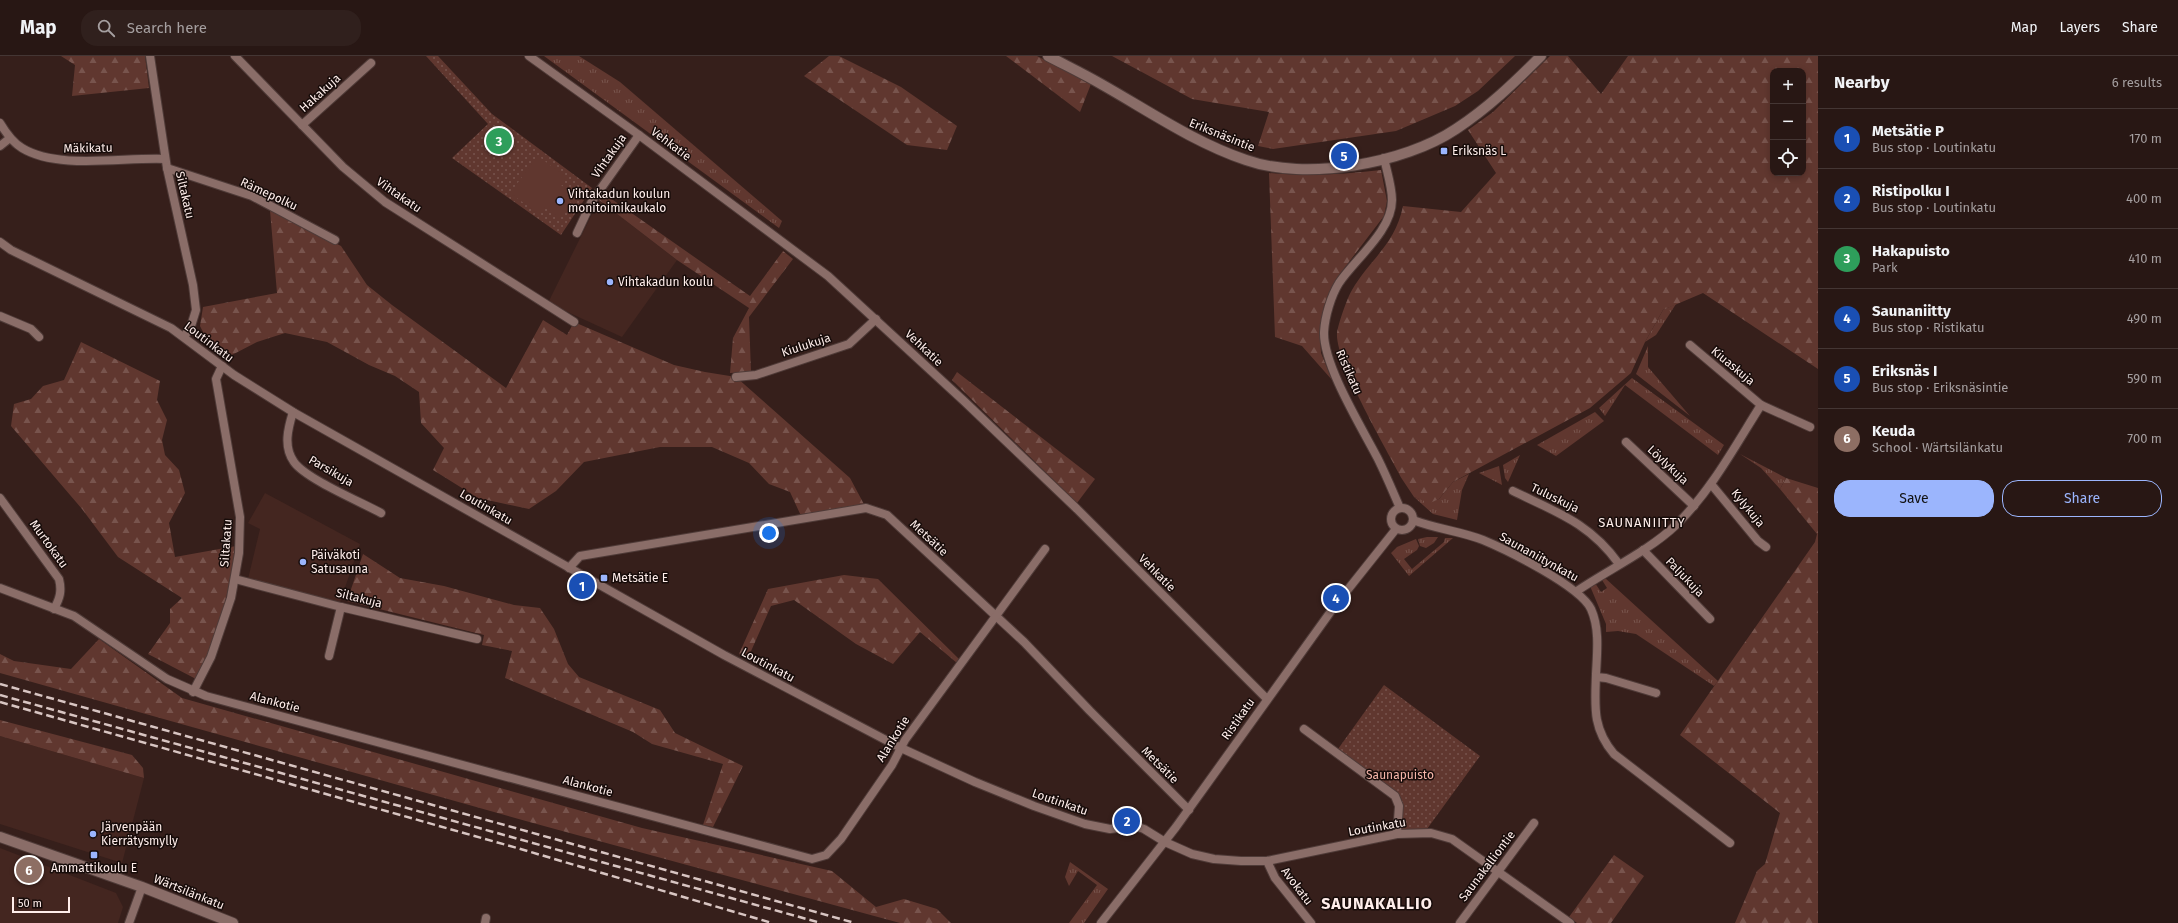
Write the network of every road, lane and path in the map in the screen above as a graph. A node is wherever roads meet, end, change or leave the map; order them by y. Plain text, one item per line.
1 (150, 56) edge
2 (235, 56) edge
3 (529, 56) edge
4 (1048, 56) edge
5 (1540, 56) edge
6 (371, 63) dead end
7 (0, 123) edge
8 (302, 125) junction
9 (639, 135) junction
10 (10, 138) junction
11 (0, 146) edge
12 (1384, 158) junction
13 (165, 159) junction
14 (167, 168) junction
15 (577, 233) dead end
16 (335, 240) dead end
17 (0, 242) edge
18 (0, 316) edge
19 (876, 319) junction
20 (574, 322) dead end
21 (39, 337) dead end
22 (184, 337) junction
23 (1690, 345) dead end
24 (222, 366) junction
25 (736, 377) dead end
26 (1761, 405) junction
27 (293, 412) junction
28 (1810, 427) dead end
29 (1626, 442) dead end
30 (1711, 484) junction
31 (1513, 491) dead end
32 (0, 498) edge
33 (1694, 506) junction
34 (1400, 508) junction
35 (381, 513) dead end
36 (1413, 520) junction
37 (1396, 529) junction
38 (1766, 547) dead end
39 (1045, 550) dead end
40 (1643, 550) junction
41 (1619, 564) junction
42 (569, 568) junction
43 (235, 579) junction
44 (0, 588) edge
45 (1577, 591) junction
46 (341, 607) junction
47 (54, 609) junction
48 (995, 616) junction
49 (1710, 620) dead end
50 (477, 639) dead end
51 (329, 656) dead end
52 (1596, 677) junction
53 (193, 692) junction
54 (1656, 693) dead end
55 (1266, 699) junction
56 (1304, 729) dead end
57 (901, 748) junction
58 (1189, 810) junction
59 (1534, 823) dead end
60 (1398, 834) junction
61 (0, 837) edge
62 (1165, 842) junction
63 (1730, 843) dead end
64 (1267, 861) junction
65 (1498, 871) junction
66 (142, 887) junction
67 (129, 923) edge
68 (233, 923) edge
69 (1101, 923) edge
70 (1311, 923) edge
71 (1460, 923) edge
72 (1570, 923) edge

1 - 13 street, Siltakatu
2 - 8 street, Vihtakatu
3 - 9 street, Vehkatie
4 - 12 street, Eriksnäsintie
5 - 12 street, Eriksnäsintie
6 - 8 street, Hakakuja
7 - 10 street, Mäkikatu
8 - 20 street, Vihtakatu
9 - 15 street, Vihtakuja
9 - 19 street, Vehkatie
10 - 11 street
10 - 13 street, Mäkikatu
12 - 34 street, Ristikatu
13 - 14 street, Siltakatu
14 - 16 street, Rämepolku
14 - 22 street, Siltakatu
17 - 22 street, Loutinkatu
18 - 21 street
19 - 25 street, Kiulukuja
19 - 55 street, Vehkatie
22 - 24 street, Loutinkatu
23 - 26 street, Kiuaskuja
24 - 27 street, Loutinkatu
24 - 43 street, Siltakatu
26 - 28 street, Kiuaskuja
26 - 30 street
27 - 35 street, Parsikuja
27 - 42 street, Loutinkatu
29 - 33 street, Löylykuja
30 - 33 street
30 - 38 street, Kylykuja
31 - 41 street, Tuluskuja
32 - 47 street, Murtokatu
33 - 40 street
34 - 36 street
34 - 37 street
36 - 37 street
36 - 45 street, Saunaniitynkatu
37 - 55 street, Ristikatu
39 - 48 street, Alankotie
40 - 41 street
40 - 49 street, Paljukuja
41 - 45 street
42 - 48 street, Metsätie
42 - 57 street, Loutinkatu
43 - 46 street, Siltakuja
43 - 53 street, Siltakatu
44 - 47 street, Alankotie
45 - 52 street, Saunaniitynkatu
46 - 50 street, Siltakuja
46 - 51 street
47 - 53 street, Alankotie
48 - 57 street, Alankotie
48 - 58 street, Metsätie
52 - 54 street
52 - 63 street, Saunaniitynkatu
53 - 57 street, Alankotie
55 - 58 street, Ristikatu
56 - 60 street
57 - 62 street, Loutinkatu
58 - 62 street, Ristikatu
59 - 65 street, Saunakalliontie
60 - 64 street, Loutinkatu
60 - 65 street, Loutinkatu
61 - 66 street, Wärtsilänkatu
62 - 64 street, Loutinkatu
62 - 69 street, Ristikatu
64 - 70 street, Avokatu
65 - 71 street, Saunakalliontie
65 - 72 street, Loutinkatu
66 - 67 street
66 - 68 street, Wärtsilänkatu

